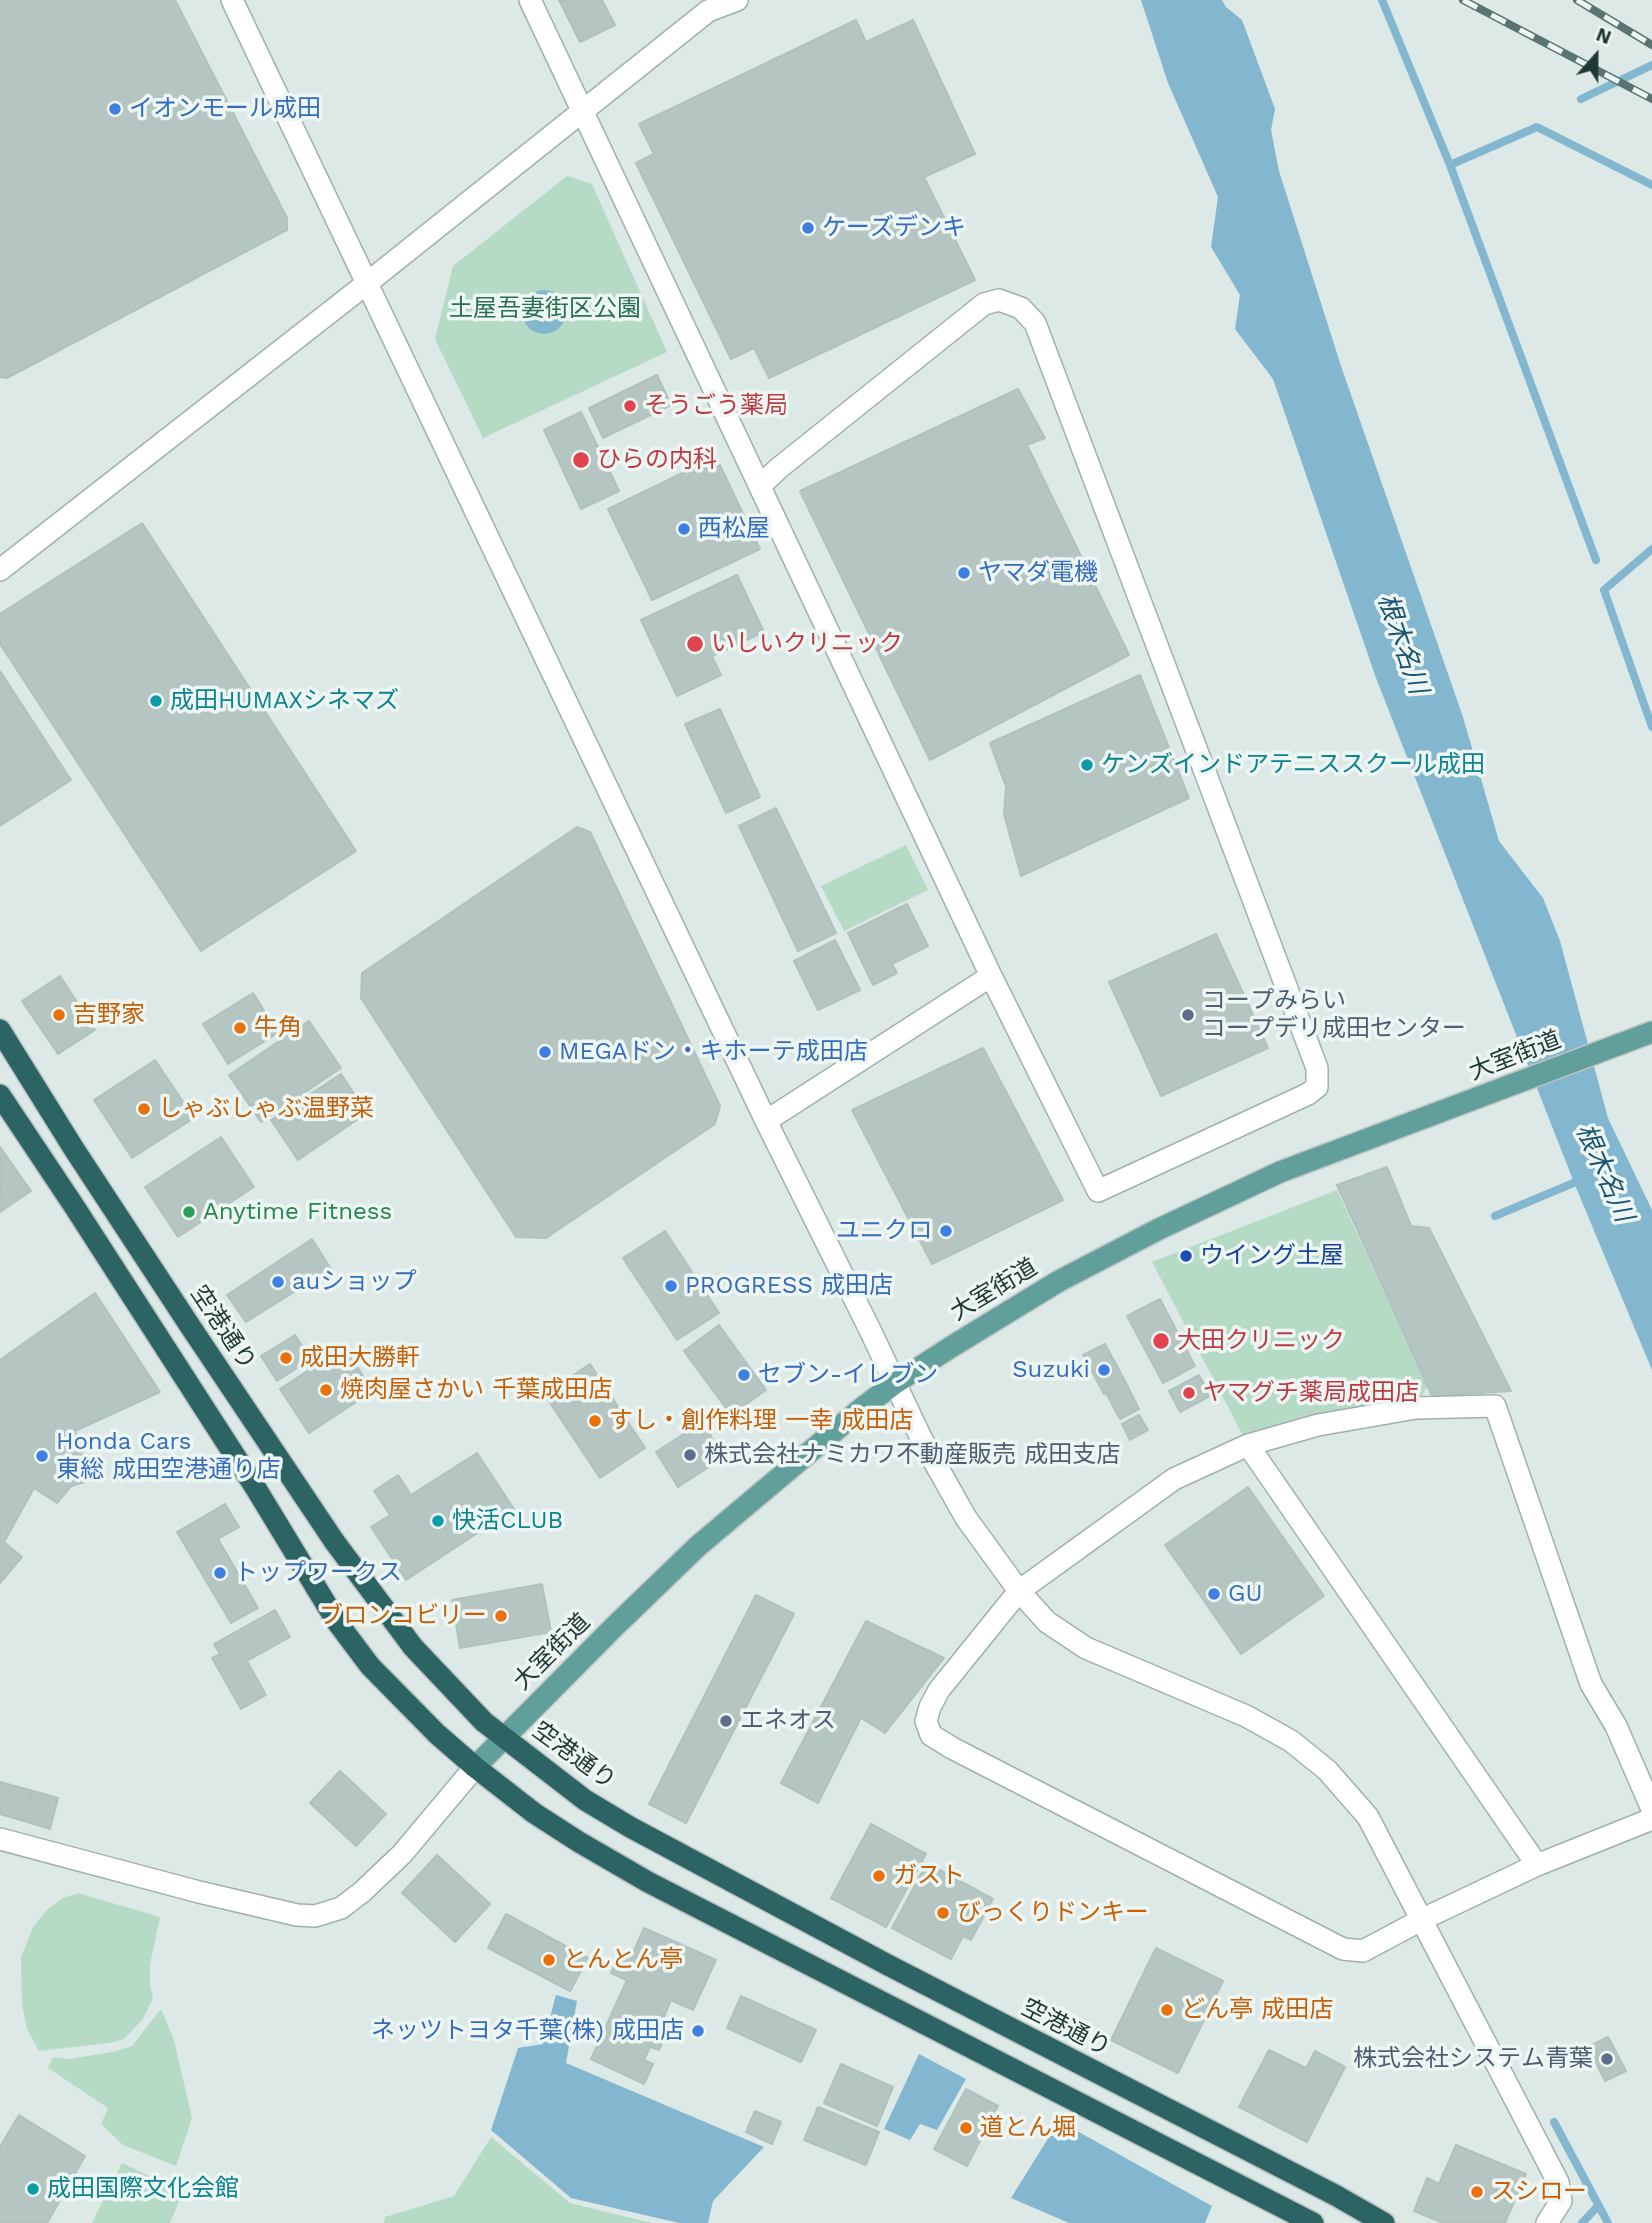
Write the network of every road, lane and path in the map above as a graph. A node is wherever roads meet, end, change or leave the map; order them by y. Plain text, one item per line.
1 (232, 0) edge
2 (530, 0) edge
3 (737, 0) edge
4 (711, 5) edge
5 (583, 112) junction
6 (366, 284) junction
7 (761, 485) junction
8 (0, 570) edge
9 (991, 976) junction
10 (0, 1030) edge
11 (1652, 1032) edge
12 (0, 1095) edge
13 (766, 1121) junction
14 (894, 1384) junction
15 (1248, 1445) junction
16 (1019, 1591) junction
17 (504, 1738) junction
18 (475, 1768) junction
19 (1652, 1809) edge
20 (1652, 1819) edge
21 (0, 1839) edge
22 (1537, 1865) junction
23 (1423, 1919) junction
24 (1312, 2223) edge
25 (1384, 2223) edge
26 (1547, 2223) edge

1 - 6 street
2 - 5 street
3 - 4 street
4 - 5 street
5 - 6 street
5 - 7 street
6 - 8 street
6 - 13 street
7 - 9 street
7 - 9 street
9 - 13 street
10 - 17 highway, 空港通り
11 - 14 main road, 大室街道
12 - 18 highway
13 - 14 street
14 - 16 street
14 - 17 main road, 大室街道
15 - 16 street
15 - 19 street
15 - 22 street
16 - 23 street
16 - 23 street
17 - 18 main road, 大室街道
17 - 25 highway, 空港通り
18 - 21 street
18 - 24 highway
20 - 22 street
22 - 23 street
23 - 26 street

